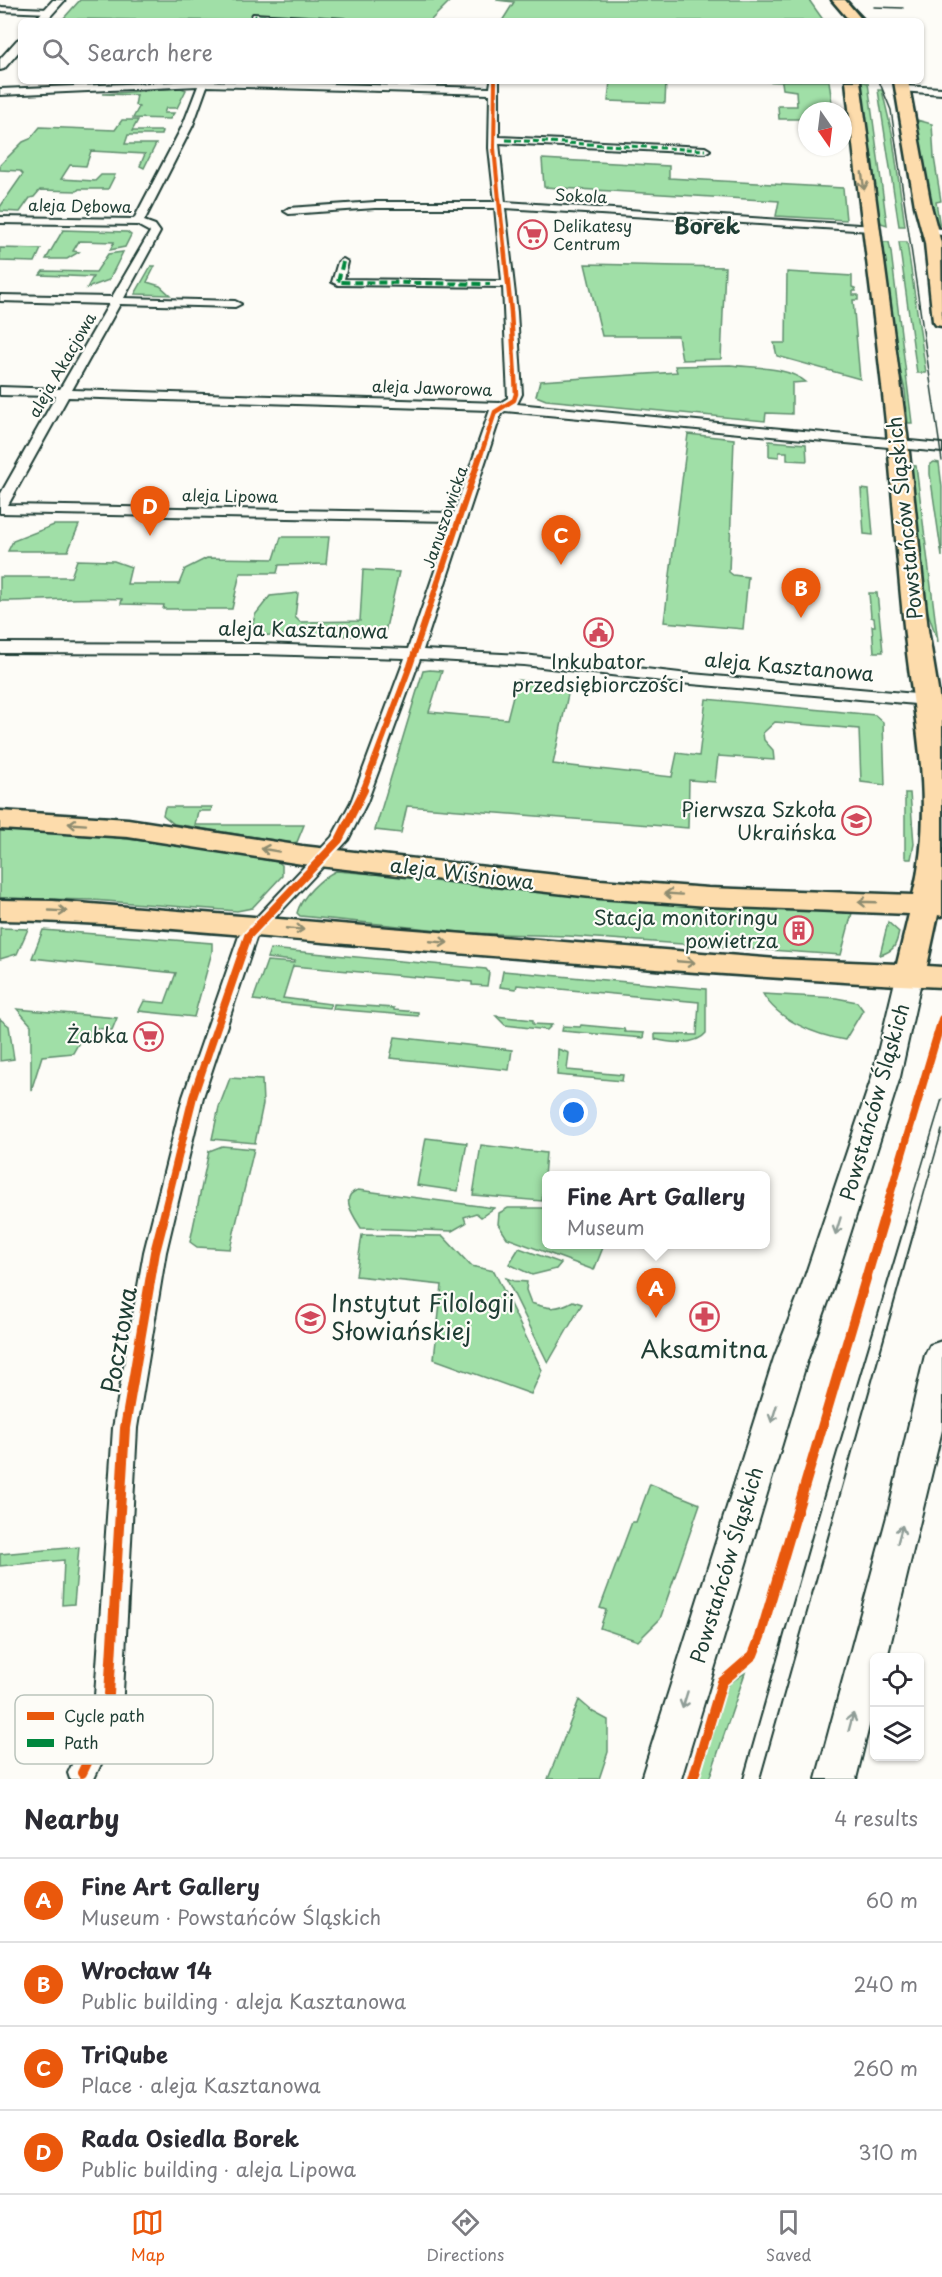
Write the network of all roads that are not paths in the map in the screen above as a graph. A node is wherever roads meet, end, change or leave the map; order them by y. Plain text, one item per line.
1 (59, 0) edge
2 (824, 0) edge
3 (838, 0) edge
4 (0, 9) edge
5 (49, 11) junction
6 (43, 18) edge
7 (837, 18) edge
8 (853, 18) edge
9 (18, 45) edge
10 (0, 66) edge
11 (181, 84) edge
12 (204, 84) edge
13 (295, 84) edge
14 (853, 84) edge
15 (902, 85) edge
16 (495, 86) edge
17 (942, 91) edge
18 (0, 92) edge
19 (495, 140) junction
20 (705, 150) dead end
21 (498, 206) junction
22 (289, 211) dead end
23 (0, 220) edge
24 (138, 222) junction
25 (871, 228) junction
26 (936, 231) edge
27 (155, 232) joint
28 (343, 261) dead end
29 (507, 284) junction
30 (0, 298) edge
31 (117, 301) junction
32 (235, 304) dead end
33 (942, 321) edge
34 (0, 391) edge
35 (65, 393) junction
36 (500, 407) junction
37 (898, 444) junction
38 (942, 448) edge
39 (0, 508) edge
40 (460, 517) junction
41 (0, 648) edge
42 (414, 654) junction
43 (927, 700) junction
44 (0, 820) edge
45 (324, 858) junction
46 (934, 905) edge
47 (0, 910) edge
48 (257, 926) junction
49 (909, 977) junction
50 (942, 977) edge
51 (942, 1355) edge
52 (109, 1695) edge
53 (661, 1779) edge
54 (836, 1779) edge

1 - 5 main road
2 - 7 main road
3 - 8 main road
4 - 5 street
5 - 6 main road
9 - 10 main road
11 - 18 street
12 - 24 street
13 - 16 street
14 -> 25 main road, Powstańców Śląskich
15 - 17 street
15 - 26 main road
16 - 19 street, Januszowicka
19 - 20 street
19 - 21 street, Januszowicka
21 - 22 street, Sokola
21 - 25 street, Sokola
21 - 29 street, Januszowicka
23 - 24 street, aleja Dębowa
24 - 27 street, aleja Dębowa
25 - 37 main road, Powstańców Śląskich
26 - 33 main road
27 - 31 street, aleja Akacjowa
28 - 29 street
29 - 36 street, Januszowicka
30 - 31 street
31 - 32 street, aleja Akacjowa
31 - 35 street, aleja Akacjowa
34 - 35 street, aleja Jaworowa
35 - 36 street, aleja Jaworowa
35 - 39 street, aleja Akacjowa
36 - 37 street, aleja Jaworowa
36 - 40 street, Januszowicka
37 - 38 street, aleja Jaworowa
37 - 43 main road, Powstańców Śląskich
39 - 40 street, aleja Lipowa
40 - 42 street, Januszowicka
41 - 42 street, aleja Kasztanowa
42 - 43 street, aleja Kasztanowa
42 - 45 street, Januszowicka
43 - 46 main road, Powstańców Śląskich
45 -> 44 main road, aleja Wiśniowa
46 -> 45 main road, aleja Wiśniowa
45 - 48 street, Januszowicka
46 - 49 main road, Powstańców Śląskich
47 -> 48 main road
48 -> 49 main road
48 - 52 street, Pocztowa
49 - 50 main road
49 -> 53 main road, Powstańców Śląskich
54 -> 51 main road

